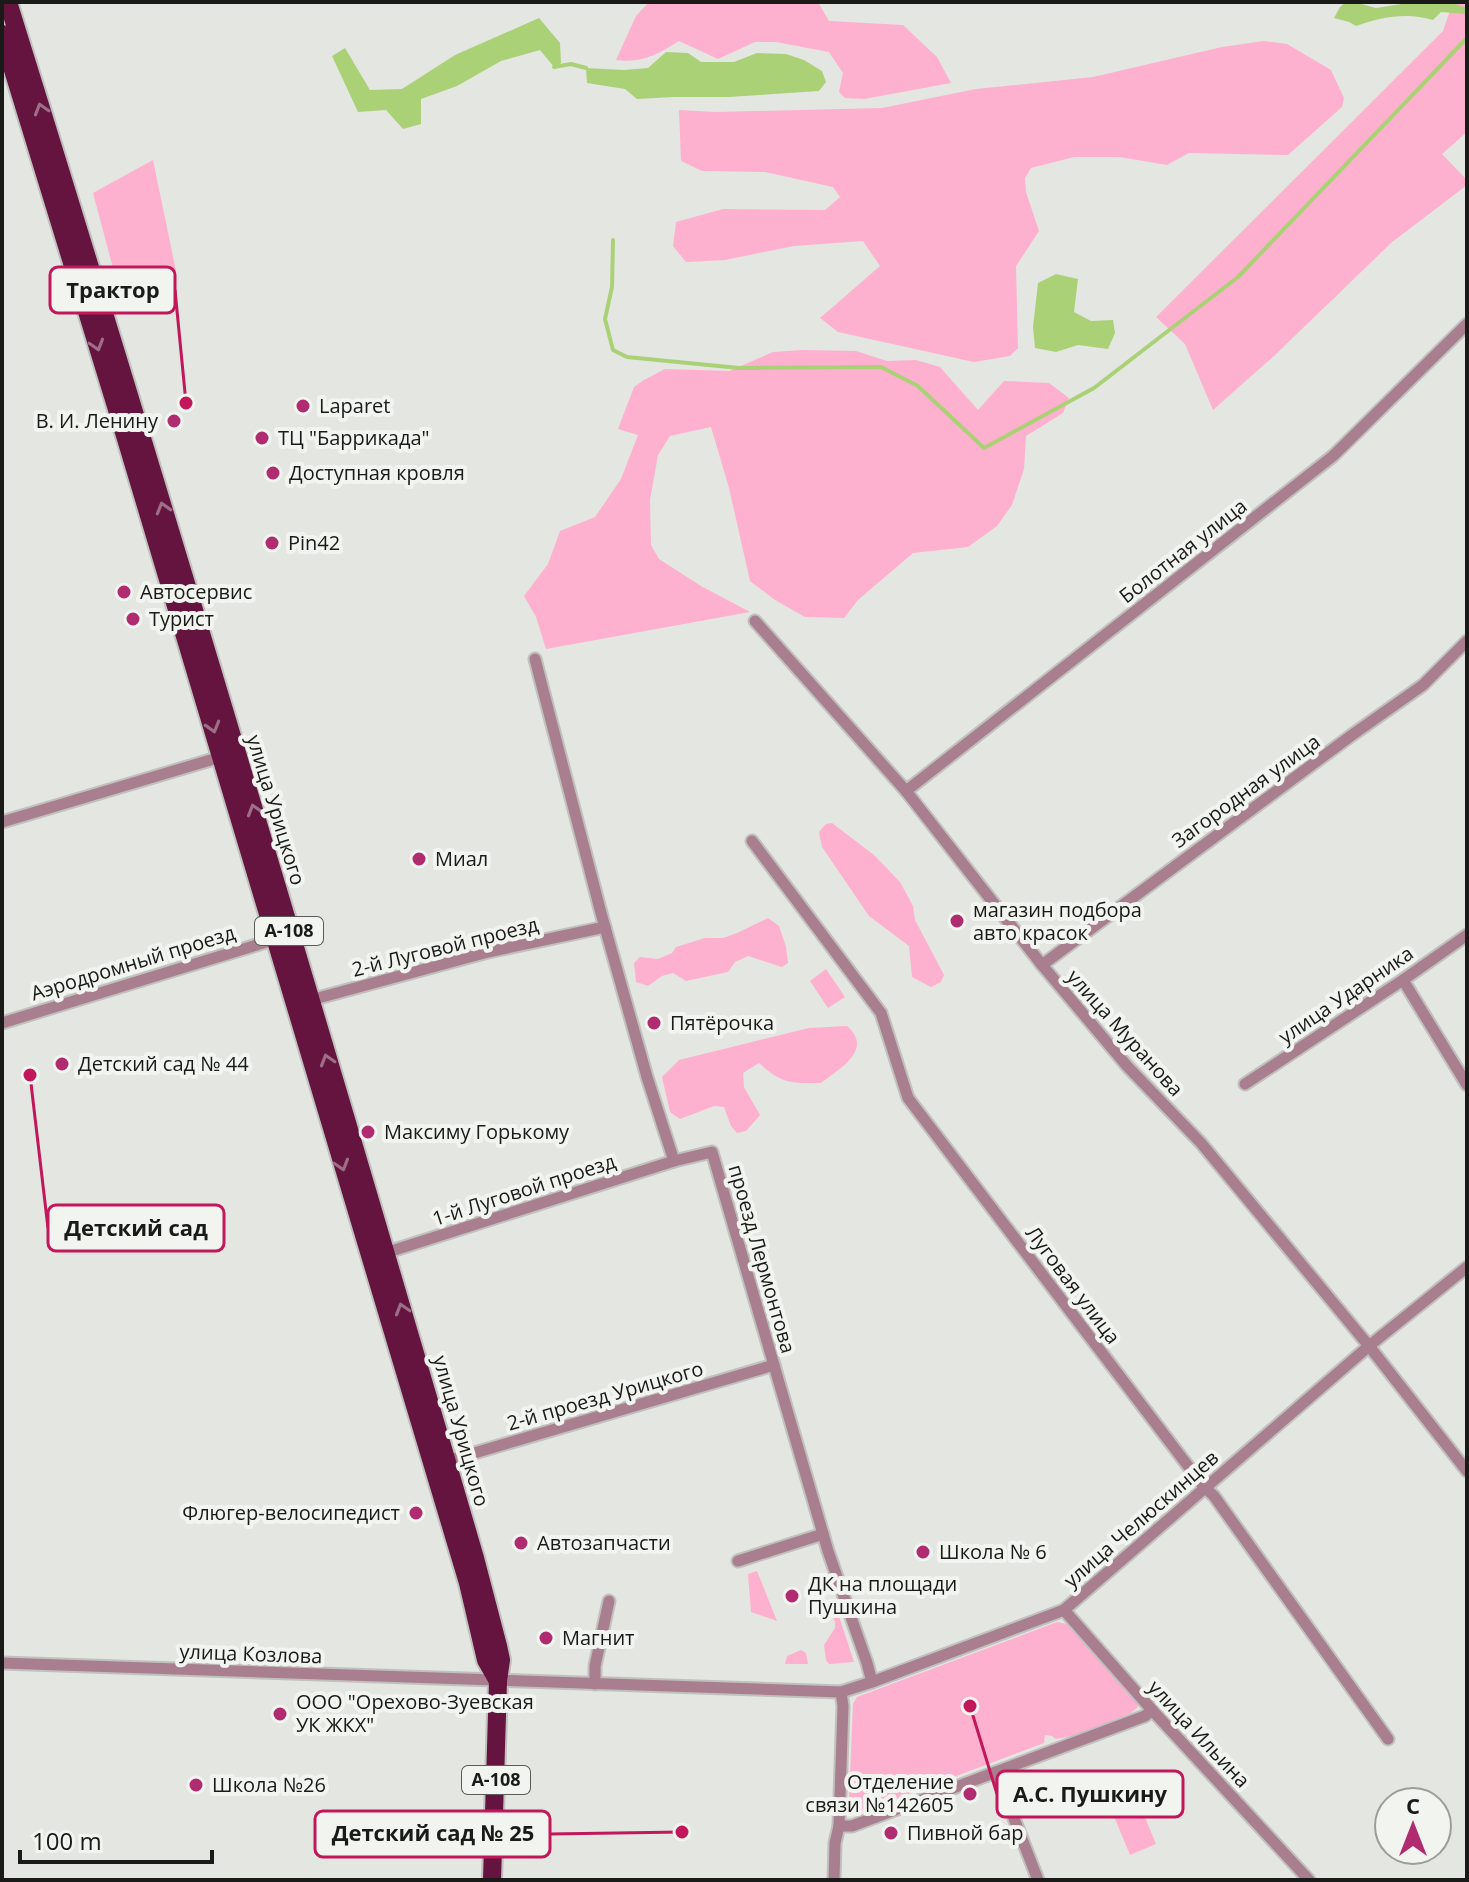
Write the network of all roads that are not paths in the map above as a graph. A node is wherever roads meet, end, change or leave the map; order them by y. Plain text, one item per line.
1 (8, 2) edge
2 (2, 34) edge
3 (57, 187) junction
4 (1467, 324) edge
5 (755, 621) dead end
6 (1467, 641) edge
7 (535, 659) dead end
8 (229, 755) junction
9 (906, 791) junction
10 (2, 822) edge
11 (752, 841) dead end
12 (605, 927) junction
13 (1467, 935) edge
14 (276, 939) junction
15 (1042, 965) junction
16 (1403, 980) junction
17 (302, 1002) junction
18 (2, 1023) edge
19 (1245, 1084) dead end
20 (1467, 1085) edge
21 (674, 1161) junction
22 (385, 1253) junction
23 (1467, 1267) edge
24 (1369, 1346) junction
25 (774, 1365) junction
26 (447, 1461) junction
27 (1467, 1471) edge
28 (1204, 1487) junction
29 (823, 1534) junction
30 (738, 1561) dead end
31 (609, 1601) dead end
32 (1064, 1610) junction
33 (2, 1663) edge
34 (498, 1681) junction
35 (872, 1682) junction
36 (595, 1684) junction
37 (841, 1692) junction
38 (1152, 1710) junction
39 (1388, 1739) dead end
40 (996, 1772) junction
41 (839, 1826) junction
42 (492, 1880) edge
43 (834, 1880) edge
44 (1038, 1880) edge
45 (1309, 1880) edge

3 -> 1 highway, А-108
2 - 3 highway, А-108
3 - 8 highway, улица Урицкого / А-108
4 - 9 street, Болотная улица
5 - 9 street, улица Муранова
6 - 15 street, Загородная улица
7 - 12 street
8 - 10 street
8 - 14 highway, улица Урицкого / А-108
17 -> 8 highway, улица Урицкого / А-108
9 - 15 street, улица Муранова
11 - 28 street, Луговая улица
12 - 17 street, 2-й Луговой проезд
12 - 21 street
13 - 16 street, улица Ударника
14 - 17 highway, улица Урицкого / А-108
14 - 18 street, Аэродромный проезд
15 - 24 street, улица Муранова
16 - 19 street, улица Ударника
16 - 20 street
22 -> 17 highway, улица Урицкого / А-108
17 -> 34 highway, улица Урицкого / А-108
21 - 22 street, 1-й Луговой проезд
21 - 25 street, проезд Лермонтова
26 -> 22 highway, улица Урицкого / А-108
23 - 24 street, улица Челюскинцев
24 - 27 street, улица Муранова
24 - 28 street, улица Челюскинцев
25 - 26 street, 2-й проезд Урицкого
25 - 29 street, проезд Лермонтова
26 - 34 highway, улица Урицкого / А-108
28 - 32 street, улица Челюскинцев
28 - 39 street, Луговая улица
29 - 30 street
29 - 35 street, проезд Лермонтова
31 - 36 street
32 - 35 street, улица Челюскинцев
32 - 38 street, улица Ильина
33 - 34 street, улица Козлова
34 - 36 street, улица Челюскинцев
34 - 42 highway, улица Урицкого / А-108
35 - 37 street, улица Челюскинцев
36 - 37 street, улица Челюскинцев
37 - 41 street
38 - 40 street
38 - 45 street, улица Ильина
40 - 41 street
40 - 44 street
41 - 43 street

